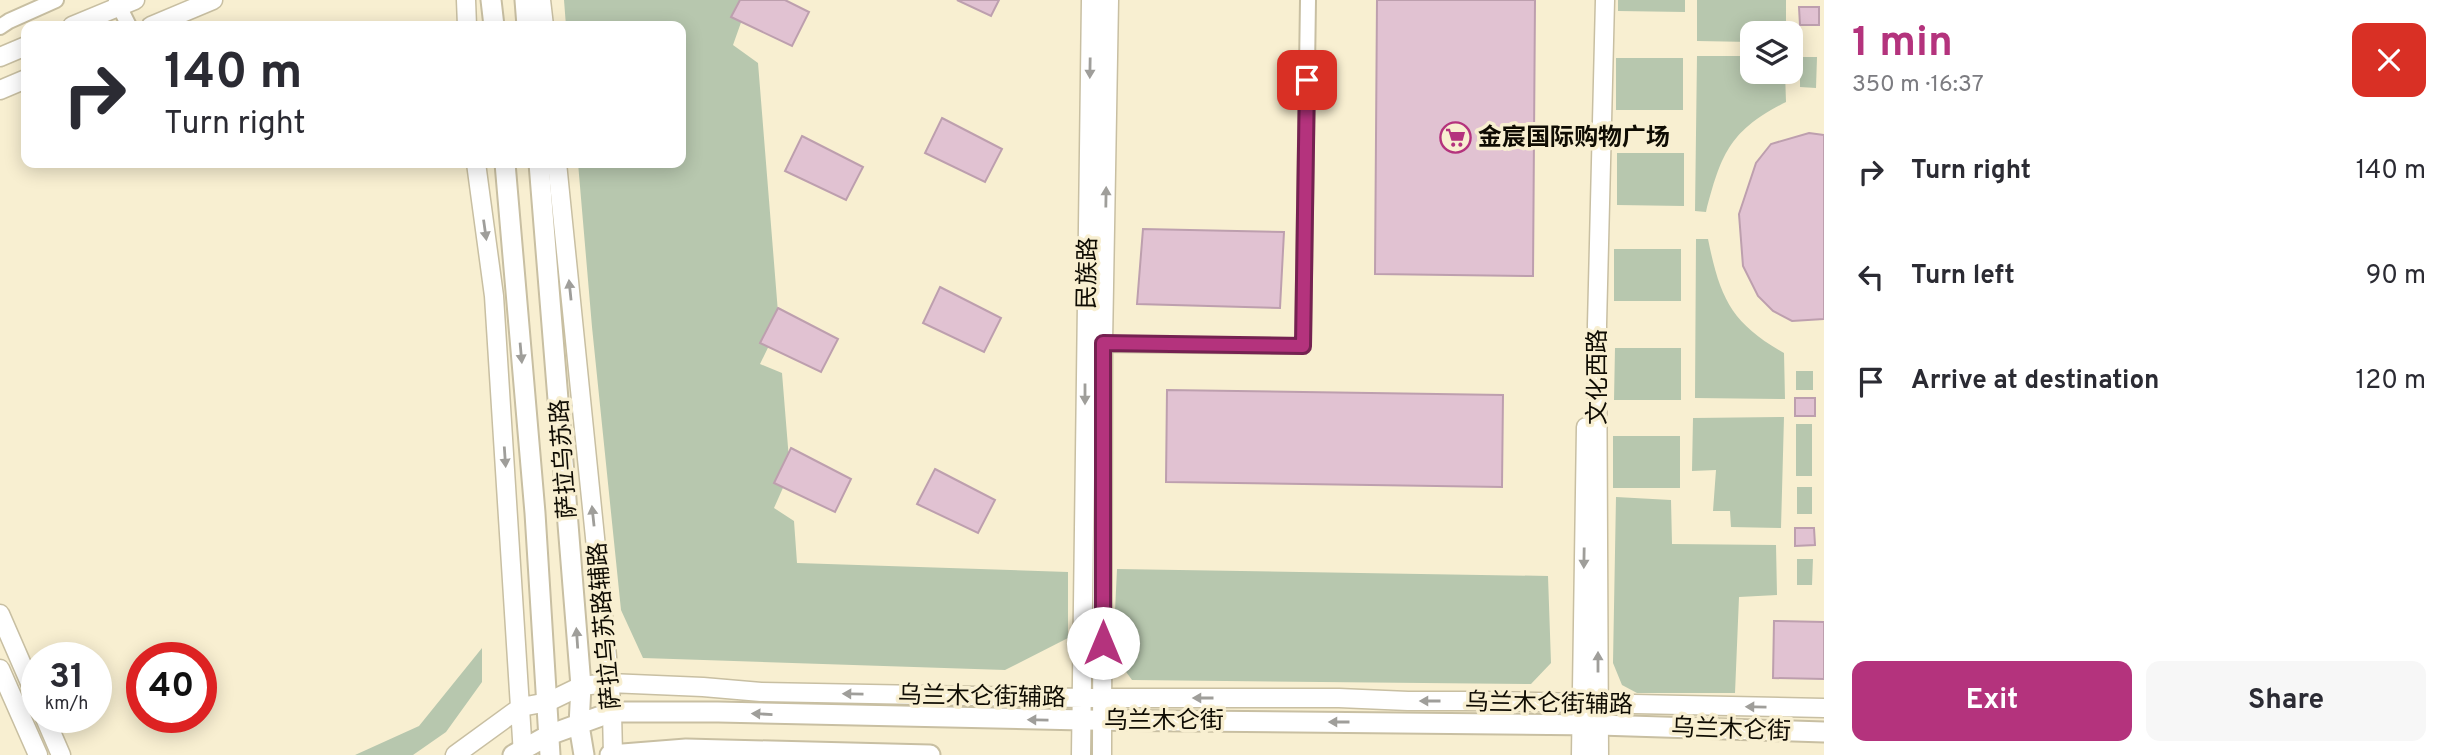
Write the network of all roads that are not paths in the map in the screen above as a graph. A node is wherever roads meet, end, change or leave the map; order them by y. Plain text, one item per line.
1 (56, 0) edge
2 (213, 0) edge
3 (466, 0) edge
4 (491, 0) edge
5 (525, 0) edge
6 (541, 0) edge
7 (1091, 0) edge
8 (1109, 0) edge
9 (1308, 0) edge
10 (1592, 0) edge
11 (1605, 0) edge
12 (123, 2) edge
13 (83, 21) edge
14 (128, 21) edge
15 (163, 21) edge
16 (467, 21) edge
17 (493, 21) edge
18 (527, 21) edge
19 (543, 21) edge
20 (0, 27) edge
21 (21, 48) edge
22 (0, 57) edge
23 (21, 81) edge
24 (0, 90) edge
25 (477, 168) edge
26 (505, 168) edge
27 (539, 168) edge
28 (558, 168) edge
29 (1094, 344) junction
30 (0, 614) edge
31 (21, 662) edge
32 (0, 669) edge
33 (609, 683) junction
34 (581, 686) junction
35 (1083, 698) junction
36 (1103, 698) junction
37 (548, 702) junction
38 (1590, 704) junction
39 (521, 707) junction
40 (1824, 708) edge
41 (612, 712) junction
42 (1083, 720) junction
43 (1102, 720) junction
44 (579, 725) junction
45 (1590, 725) junction
46 (1824, 732) edge
47 (51, 733) edge
48 (550, 745) edge
49 (520, 753) edge
50 (38, 755) edge
51 (61, 755) edge
52 (455, 755) edge
53 (584, 755) edge
54 (612, 755) edge
55 (930, 755) edge
56 (1081, 755) edge
57 (1102, 755) edge
58 (1581, 755) edge
59 (1600, 755) edge

1 - 20 street
2 - 15 street
3 - 16 street
4 - 17 main road
5 - 18 main road
6 - 19 street
7 -> 29 street, 民族路
29 -> 8 street, 民族路
9 - 29 street
10 -> 38 street, 文化西路
38 -> 11 street, 文化西路
12 - 13 street
12 - 14 street
21 - 22 street
23 - 24 street
25 -> 39 street
26 -> 37 main road, 萨拉乌苏路
34 -> 27 main road, 萨拉乌苏路
33 -> 28 street, 萨拉乌苏路辅路
29 -> 35 street, 民族路
29 - 36 street, 民族路
30 - 31 street
32 - 50 street
33 - 34 street, 乌兰木仑街辅路
35 -> 33 street, 乌兰木仑街辅路
33 - 41 street, 萨拉乌苏路辅路
34 - 37 street, 乌兰木仑街辅路
34 - 44 main road, 萨拉乌苏路
35 - 36 street, 乌兰木仑街辅路
35 - 42 street, 民族路
38 -> 36 street, 乌兰木仑街辅路
36 - 43 street, 民族路
37 - 39 street, 乌兰木仑街辅路
37 - 48 main road, 萨拉乌苏路
40 -> 38 street, 乌兰木仑街辅路
38 - 45 street, 文化西路
39 - 49 street
39 - 52 street, 乌兰木仑街辅路
42 -> 41 main road, 乌兰木仑街
41 - 44 main road, 乌兰木仑街
41 - 54 street, 萨拉乌苏路辅路
42 - 43 main road, 乌兰木仑街
42 - 56 street, 民族路
45 -> 43 main road, 乌兰木仑街
43 - 57 street, 民族路
44 - 48 main road, 乌兰木仑街
44 - 53 main road, 萨拉乌苏路
45 - 46 main road, 乌兰木仑街
45 - 58 street, 文化西路
45 - 59 street, 文化西路
47 - 51 street
48 - 49 main road, 乌兰木仑街
54 - 55 main road

